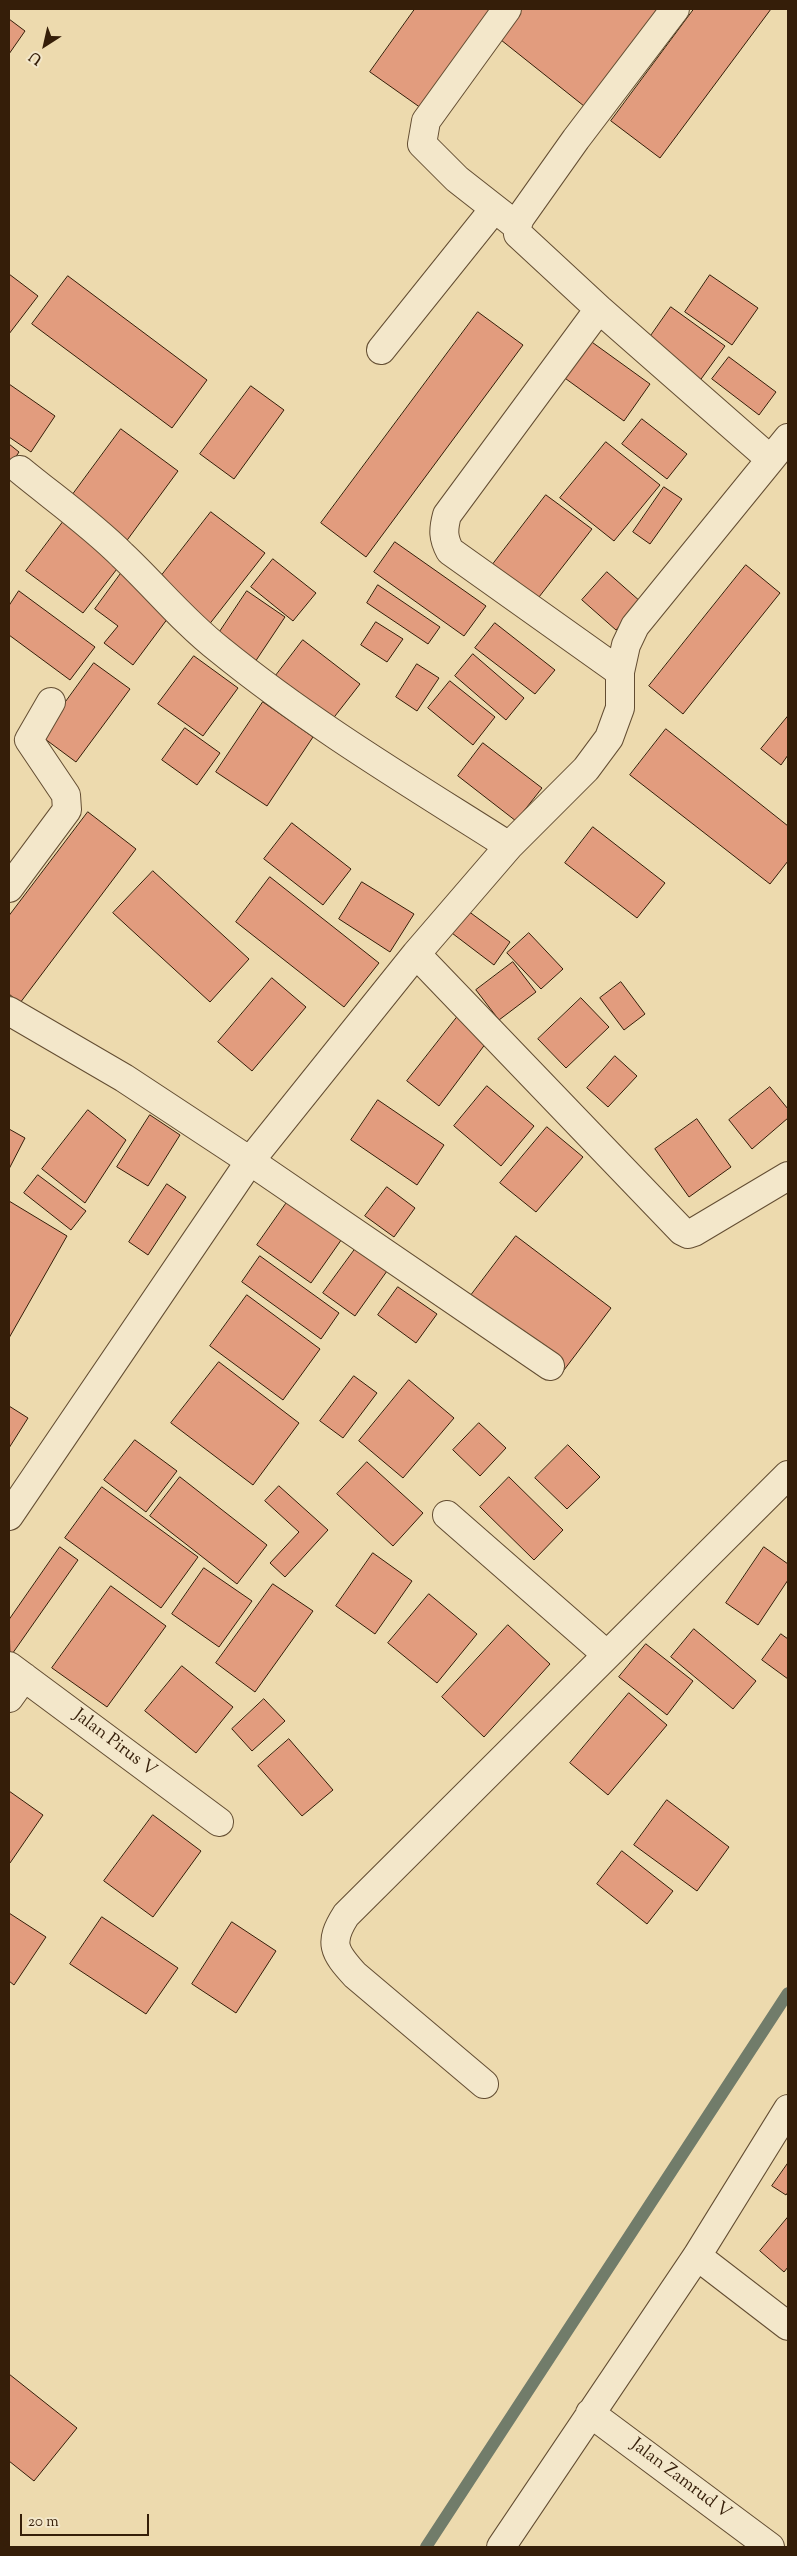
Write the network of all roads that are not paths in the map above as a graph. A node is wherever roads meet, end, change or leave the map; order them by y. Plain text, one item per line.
1 (507, 9) edge
2 (676, 9) edge
3 (494, 209) junction
4 (517, 226) junction
5 (599, 309) junction
6 (381, 350) dead end
7 (788, 438) edge
8 (770, 459) junction
9 (20, 470) dead end
10 (620, 672) junction
11 (51, 702) dead end
12 (509, 846) junction
13 (9, 888) edge
14 (416, 954) junction
15 (9, 1011) edge
16 (250, 1161) junction
17 (788, 1176) edge
18 (550, 1366) dead end
19 (788, 1475) edge
20 (447, 1515) dead end
21 (9, 1516) edge
22 (606, 1654) junction
23 (14, 1680) edge
24 (219, 1822) dead end
25 (484, 2084) dead end
26 (788, 2109) edge
27 (696, 2256) junction
28 (788, 2326) edge
29 (590, 2413) junction
30 (501, 2547) edge
31 (770, 2547) edge

1 - 3 street
2 - 4 street
3 - 4 street
3 - 6 street
4 - 5 street
5 - 8 street
5 - 10 street
7 - 8 street
8 - 10 street
9 - 12 street
10 - 12 street
11 - 13 street
12 - 14 street
14 - 16 street
14 - 17 street
15 - 16 street
16 - 18 street
16 - 21 street
19 - 22 street
20 - 22 street
22 - 25 street
23 - 24 street, Jalan Pirus V
26 - 27 street
27 - 28 street
27 - 29 street
29 - 30 street
29 - 31 street, Jalan Zamrud V

